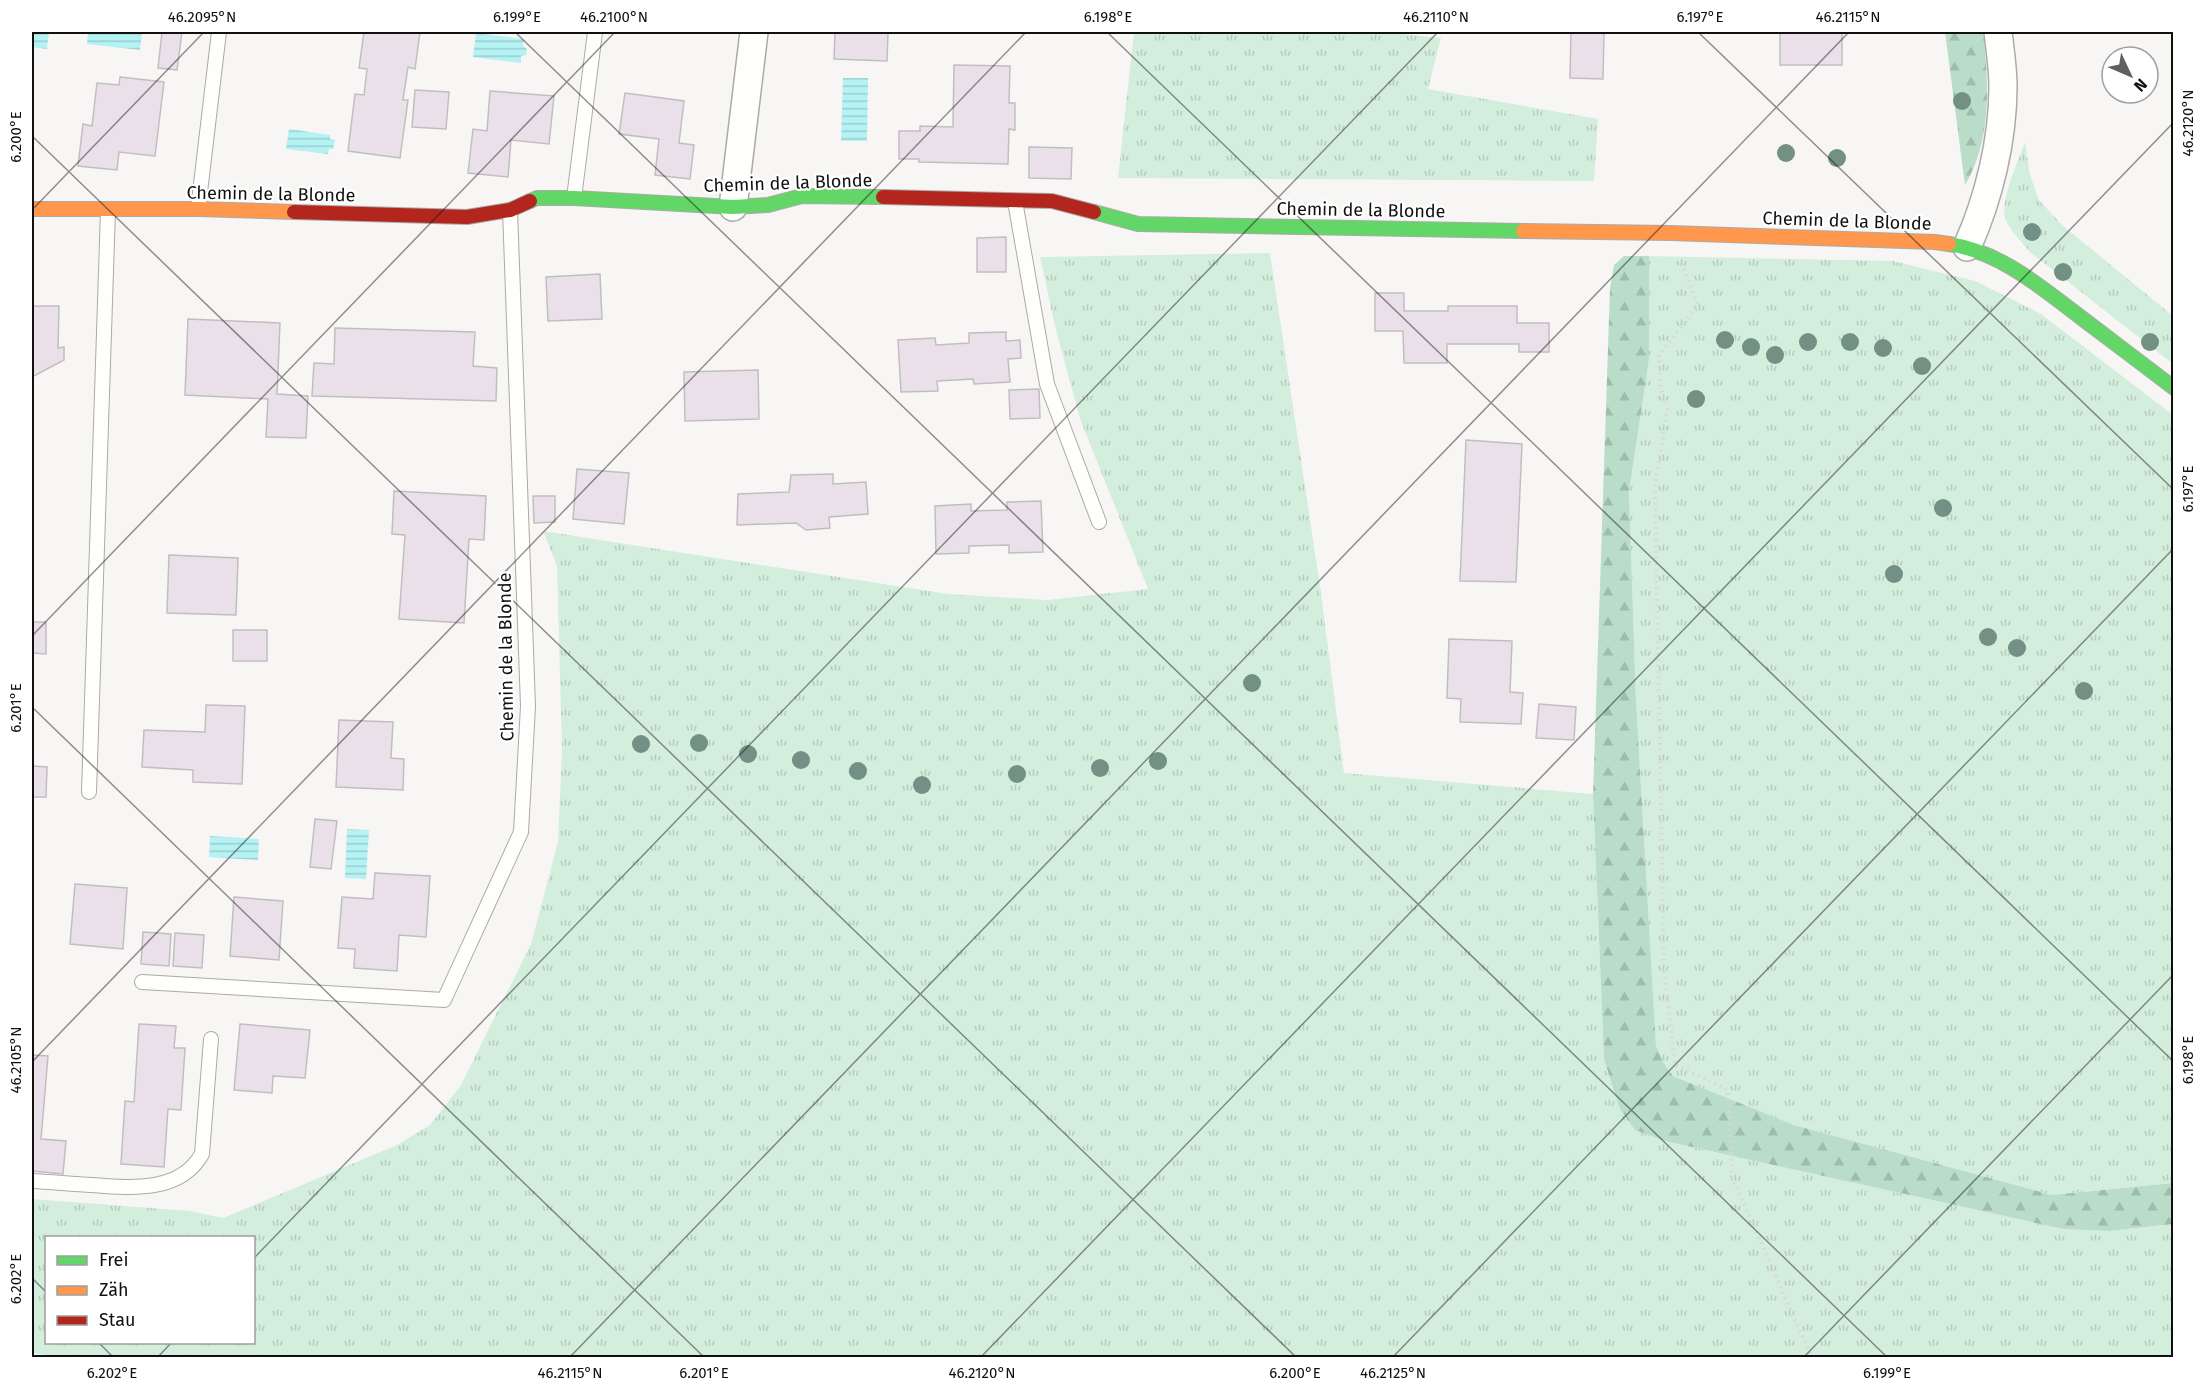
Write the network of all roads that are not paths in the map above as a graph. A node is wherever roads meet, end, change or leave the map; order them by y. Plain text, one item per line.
1 (219, 32) edge
2 (595, 32) edge
3 (754, 32) edge
4 (1998, 32) edge
5 (574, 198) junction
6 (1015, 201) junction
7 (733, 207) junction
8 (32, 209) edge
9 (198, 209) junction
10 (108, 210) junction
11 (510, 210) junction
12 (1966, 247) junction
13 (2174, 388) edge
14 (1099, 522) dead end
15 (89, 792) dead end
16 (142, 982) dead end
17 (211, 1039) dead end
18 (32, 1181) edge

1 - 9 lane
2 - 5 lane
3 - 7 street
4 - 12 street
5 - 7 street, Chemin de la Blonde
5 - 11 street, Chemin de la Blonde
6 - 7 street, Chemin de la Blonde
6 - 12 street, Chemin de la Blonde
6 - 14 lane
8 - 10 street, Chemin de la Blonde
9 - 10 street, Chemin de la Blonde
9 - 11 street, Chemin de la Blonde
10 - 15 lane
11 - 16 lane, Chemin de la Blonde
12 - 13 street, Chemin de la Blonde
17 - 18 lane

